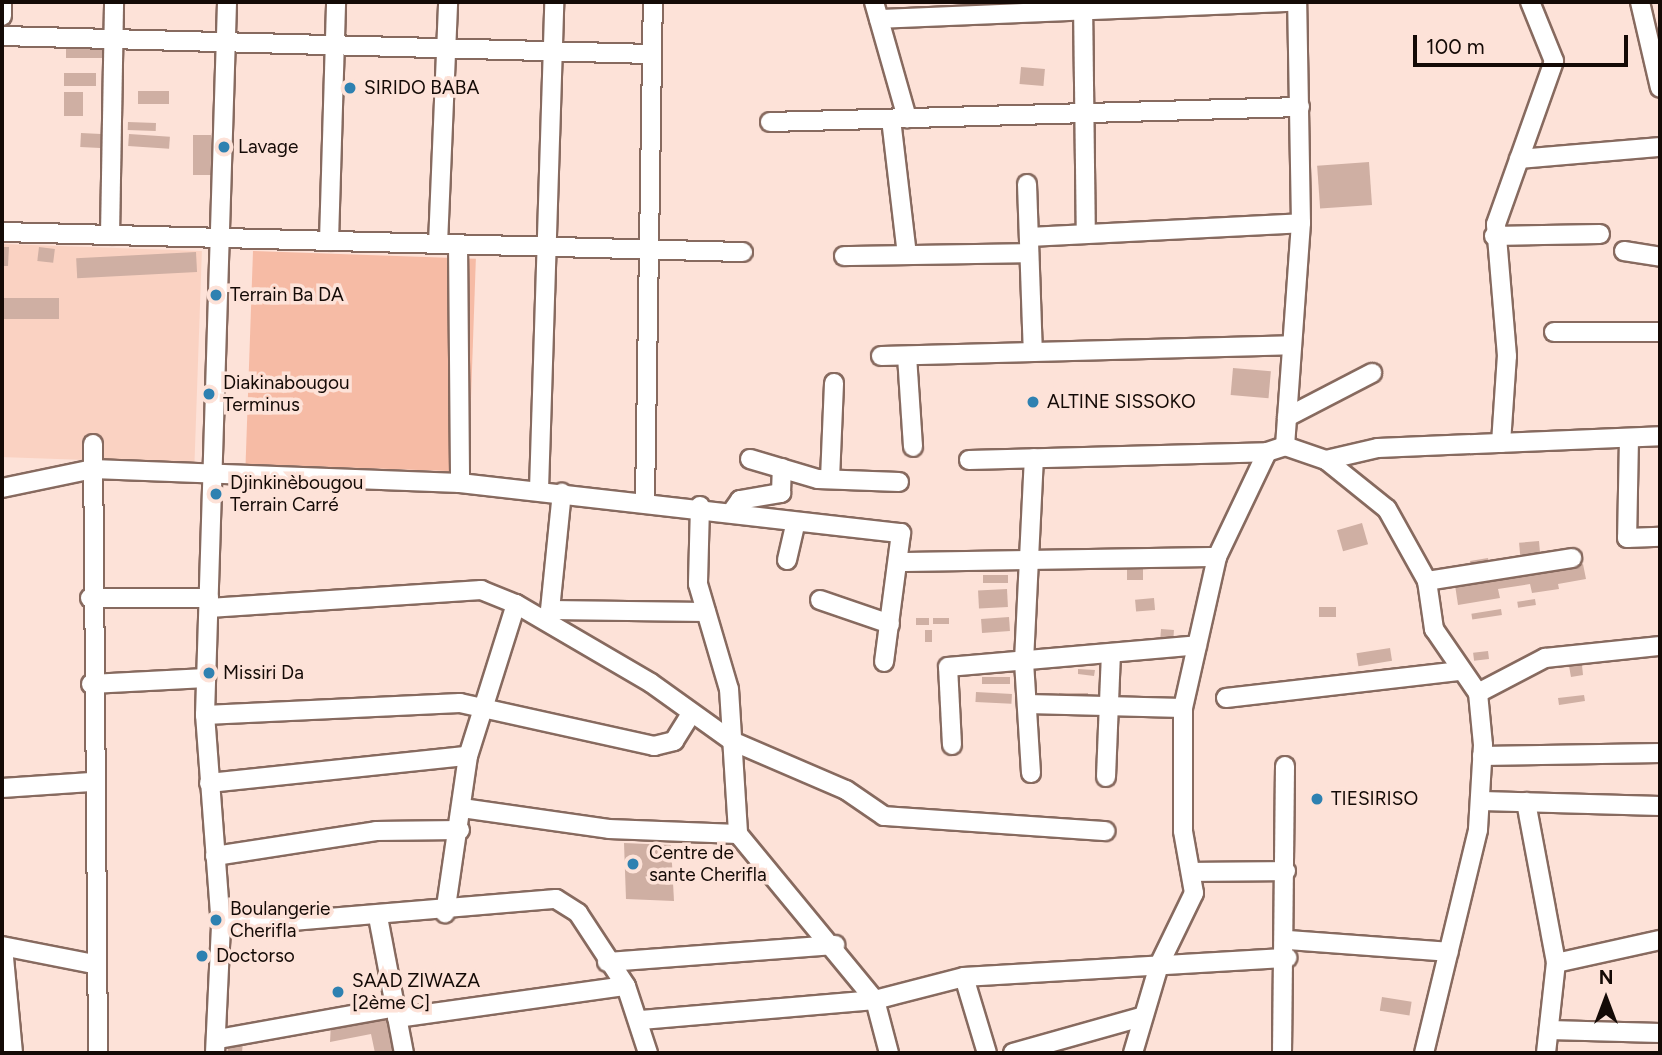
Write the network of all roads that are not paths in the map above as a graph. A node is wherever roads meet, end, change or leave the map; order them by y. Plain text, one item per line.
1 (2, 2) edge
2 (114, 2) edge
3 (227, 2) edge
4 (336, 2) edge
5 (449, 2) edge
6 (554, 2) edge
7 (653, 2) edge
8 (1289, 2) edge
9 (1297, 2) edge
10 (1530, 2) edge
11 (1640, 2) edge
12 (1084, 6) edge
13 (877, 10) edge
14 (2, 16) edge
15 (2, 36) edge
16 (113, 40) junction
17 (226, 43) junction
18 (335, 46) junction
19 (446, 49) junction
20 (553, 52) junction
21 (652, 54) junction
22 (1660, 88) edge
23 (1300, 107) junction
24 (1085, 113) junction
25 (899, 118) junction
26 (770, 122) dead end
27 (1660, 147) edge
28 (1519, 159) junction
29 (1027, 184) dead end
30 (1301, 223) junction
31 (2, 232) edge
32 (1086, 234) junction
33 (1600, 234) dead end
34 (110, 235) junction
35 (1494, 236) junction
36 (219, 238) junction
37 (329, 241) junction
38 (438, 244) junction
39 (458, 244) junction
40 (1029, 245) junction
41 (547, 247) junction
42 (649, 250) junction
43 (1624, 251) dead end
44 (743, 252) dead end
45 (907, 255) junction
46 (844, 256) dead end
47 (1660, 257) edge
48 (1554, 332) dead end
49 (1660, 332) edge
50 (1292, 345) junction
51 (1033, 352) junction
52 (881, 356) dead end
53 (906, 356) junction
54 (1372, 373) dead end
55 (834, 383) dead end
56 (1287, 417) junction
57 (1660, 436) edge
58 (1629, 438) junction
59 (1500, 443) junction
60 (93, 444) dead end
61 (1284, 446) junction
62 (913, 447) dead end
63 (1267, 453) junction
64 (1034, 458) junction
65 (750, 459) dead end
66 (969, 460) dead end
67 (1326, 460) junction
68 (782, 468) junction
69 (93, 469) junction
70 (213, 474) junction
71 (830, 479) junction
72 (899, 482) dead end
73 (460, 483) junction
74 (2, 488) edge
75 (539, 490) junction
76 (562, 493) junction
77 (645, 501) junction
78 (700, 506) junction
79 (731, 513) junction
80 (795, 525) junction
81 (1660, 537) edge
82 (1217, 557) junction
83 (1572, 558) dead end
84 (787, 560) dead end
85 (1029, 560) junction
86 (899, 562) junction
87 (1427, 581) junction
88 (90, 598) junction
89 (820, 600) dead end
90 (209, 603) junction
91 (516, 604) junction
92 (706, 612) junction
93 (550, 616) junction
94 (890, 624) junction
95 (1197, 645) junction
96 (1660, 646) edge
97 (1111, 653) junction
98 (1024, 660) junction
99 (884, 662) dead end
100 (1460, 671) junction
101 (206, 678) junction
102 (91, 684) junction
103 (1478, 694) junction
104 (1226, 698) dead end
105 (1027, 704) junction
106 (1109, 706) junction
107 (483, 708) junction
108 (1183, 708) junction
109 (691, 714) junction
110 (205, 715) junction
111 (732, 741) junction
112 (952, 746) dead end
113 (1660, 753) edge
114 (468, 756) junction
115 (1482, 756) junction
116 (1284, 766) dead end
117 (1031, 773) dead end
118 (1106, 777) dead end
119 (91, 782) junction
120 (209, 783) junction
121 (2, 788) edge
122 (1482, 801) junction
123 (1526, 802) junction
124 (1660, 806) edge
125 (462, 808) junction
126 (460, 830) junction
127 (1105, 831) dead end
128 (738, 834) junction
129 (215, 856) junction
130 (1286, 871) junction
131 (1194, 872) junction
132 (445, 913) junction
133 (378, 918) junction
134 (221, 927) junction
135 (1660, 940) edge
136 (835, 945) junction
137 (2, 946) edge
138 (1287, 949) junction
139 (1448, 952) junction
140 (607, 962) junction
141 (1556, 962) junction
142 (94, 964) junction
143 (1160, 965) junction
144 (964, 977) junction
145 (626, 986) junction
146 (4, 1000) edge
147 (875, 1000) junction
148 (396, 1013) junction
149 (1141, 1017) junction
150 (641, 1020) junction
151 (1549, 1030) junction
152 (1660, 1033) edge
153 (217, 1046) edge
154 (13, 1053) edge
155 (98, 1053) edge
156 (404, 1053) edge
157 (648, 1053) edge
158 (889, 1053) edge
159 (987, 1053) edge
160 (1013, 1053) edge
161 (1133, 1053) edge
162 (1282, 1053) edge
163 (1424, 1053) edge
164 (1546, 1053) edge

1 - 14 street
2 - 16 street
3 - 17 street
4 - 18 street
5 - 19 street
6 - 20 street
7 - 21 street
8 - 12 street
9 - 23 street
10 - 28 street
11 - 22 street
12 - 13 street
12 - 24 street
13 - 25 street
15 - 16 street
16 - 17 street
16 - 34 street
17 - 18 street
17 - 36 street
18 - 19 street
18 - 37 street
19 - 20 street
19 - 38 street
20 - 21 street
20 - 41 street
21 - 42 street
23 - 24 street
23 - 30 street
24 - 25 street
24 - 32 street
25 - 26 street
25 - 45 street
27 - 28 street
28 - 35 street
29 - 40 street
30 - 32 street
30 - 50 street
31 - 34 street
32 - 40 street
33 - 35 street
34 - 36 street
35 - 59 street
36 - 37 street
36 - 70 street
37 - 38 street
38 - 39 street
39 - 41 street
39 - 73 street
40 - 45 street
40 - 51 street
41 - 42 street
41 - 75 street
42 - 44 street
42 - 77 street
43 - 47 street
45 - 46 street
48 - 49 street
50 - 51 street
50 - 56 street
51 - 53 street
52 - 53 street
53 - 62 street
54 - 56 street
55 - 71 street
56 - 61 street
57 - 58 street
58 - 59 street
58 - 81 street
59 - 67 street
60 - 69 street
61 - 63 street
61 - 67 street
63 - 64 street
63 - 82 street
64 - 66 street
64 - 85 street
65 - 68 street
67 - 87 street
68 - 71 street
68 - 79 street
69 - 70 street
69 - 74 street
69 - 88 street
70 - 73 street
70 - 90 street
71 - 72 street
73 - 75 street
75 - 76 street
76 - 77 street
76 - 93 street
77 - 78 street
78 - 79 street
78 - 92 street
79 - 80 street
80 - 84 street
80 - 86 street
82 - 85 street
82 - 95 street
83 - 87 street
85 - 86 street
85 - 98 street
86 - 94 street
87 - 100 street
88 - 90 street
88 - 102 street
89 - 94 street
90 - 91 street
90 - 101 street
91 - 93 street
91 - 107 street
92 - 93 street
92 - 111 street
93 - 109 street
94 - 99 street
95 - 97 street
95 - 108 street
96 - 103 street
97 - 98 street
97 - 106 street
98 - 105 street
98 - 112 street
100 - 103 street
100 - 104 street
101 - 102 street
101 - 110 street
102 - 119 street
103 - 115 street
105 - 106 street
105 - 117 street
106 - 108 street
106 - 118 street
107 - 109 street
107 - 110 street
107 - 114 street
108 - 131 street
109 - 111 street
110 - 120 street
111 - 127 street
111 - 128 street
113 - 115 street
114 - 120 street
114 - 125 street
115 - 122 street
116 - 130 street
119 - 121 street
119 - 142 street
120 - 129 street
122 - 123 street
122 - 139 street
123 - 124 street
123 - 141 street
125 - 126 street
125 - 128 street
126 - 129 street
126 - 132 street
128 - 136 street
129 - 134 street
130 - 131 street
130 - 138 street
131 - 143 street
132 - 133 street
132 - 140 street
133 - 134 street
133 - 148 street
134 - 153 street
135 - 141 street
136 - 140 street
136 - 147 street
137 - 142 street
137 - 146 street
138 - 139 street
138 - 143 street
138 - 162 street
139 - 163 street
140 - 145 street
141 - 151 street
142 - 155 street
143 - 144 street
143 - 149 street
144 - 147 street
144 - 159 street
145 - 148 street
145 - 150 street
146 - 154 street
147 - 150 street
147 - 158 street
148 - 153 street
148 - 156 street
149 - 160 street
149 - 161 street
150 - 157 street
151 - 152 street
151 - 164 street

